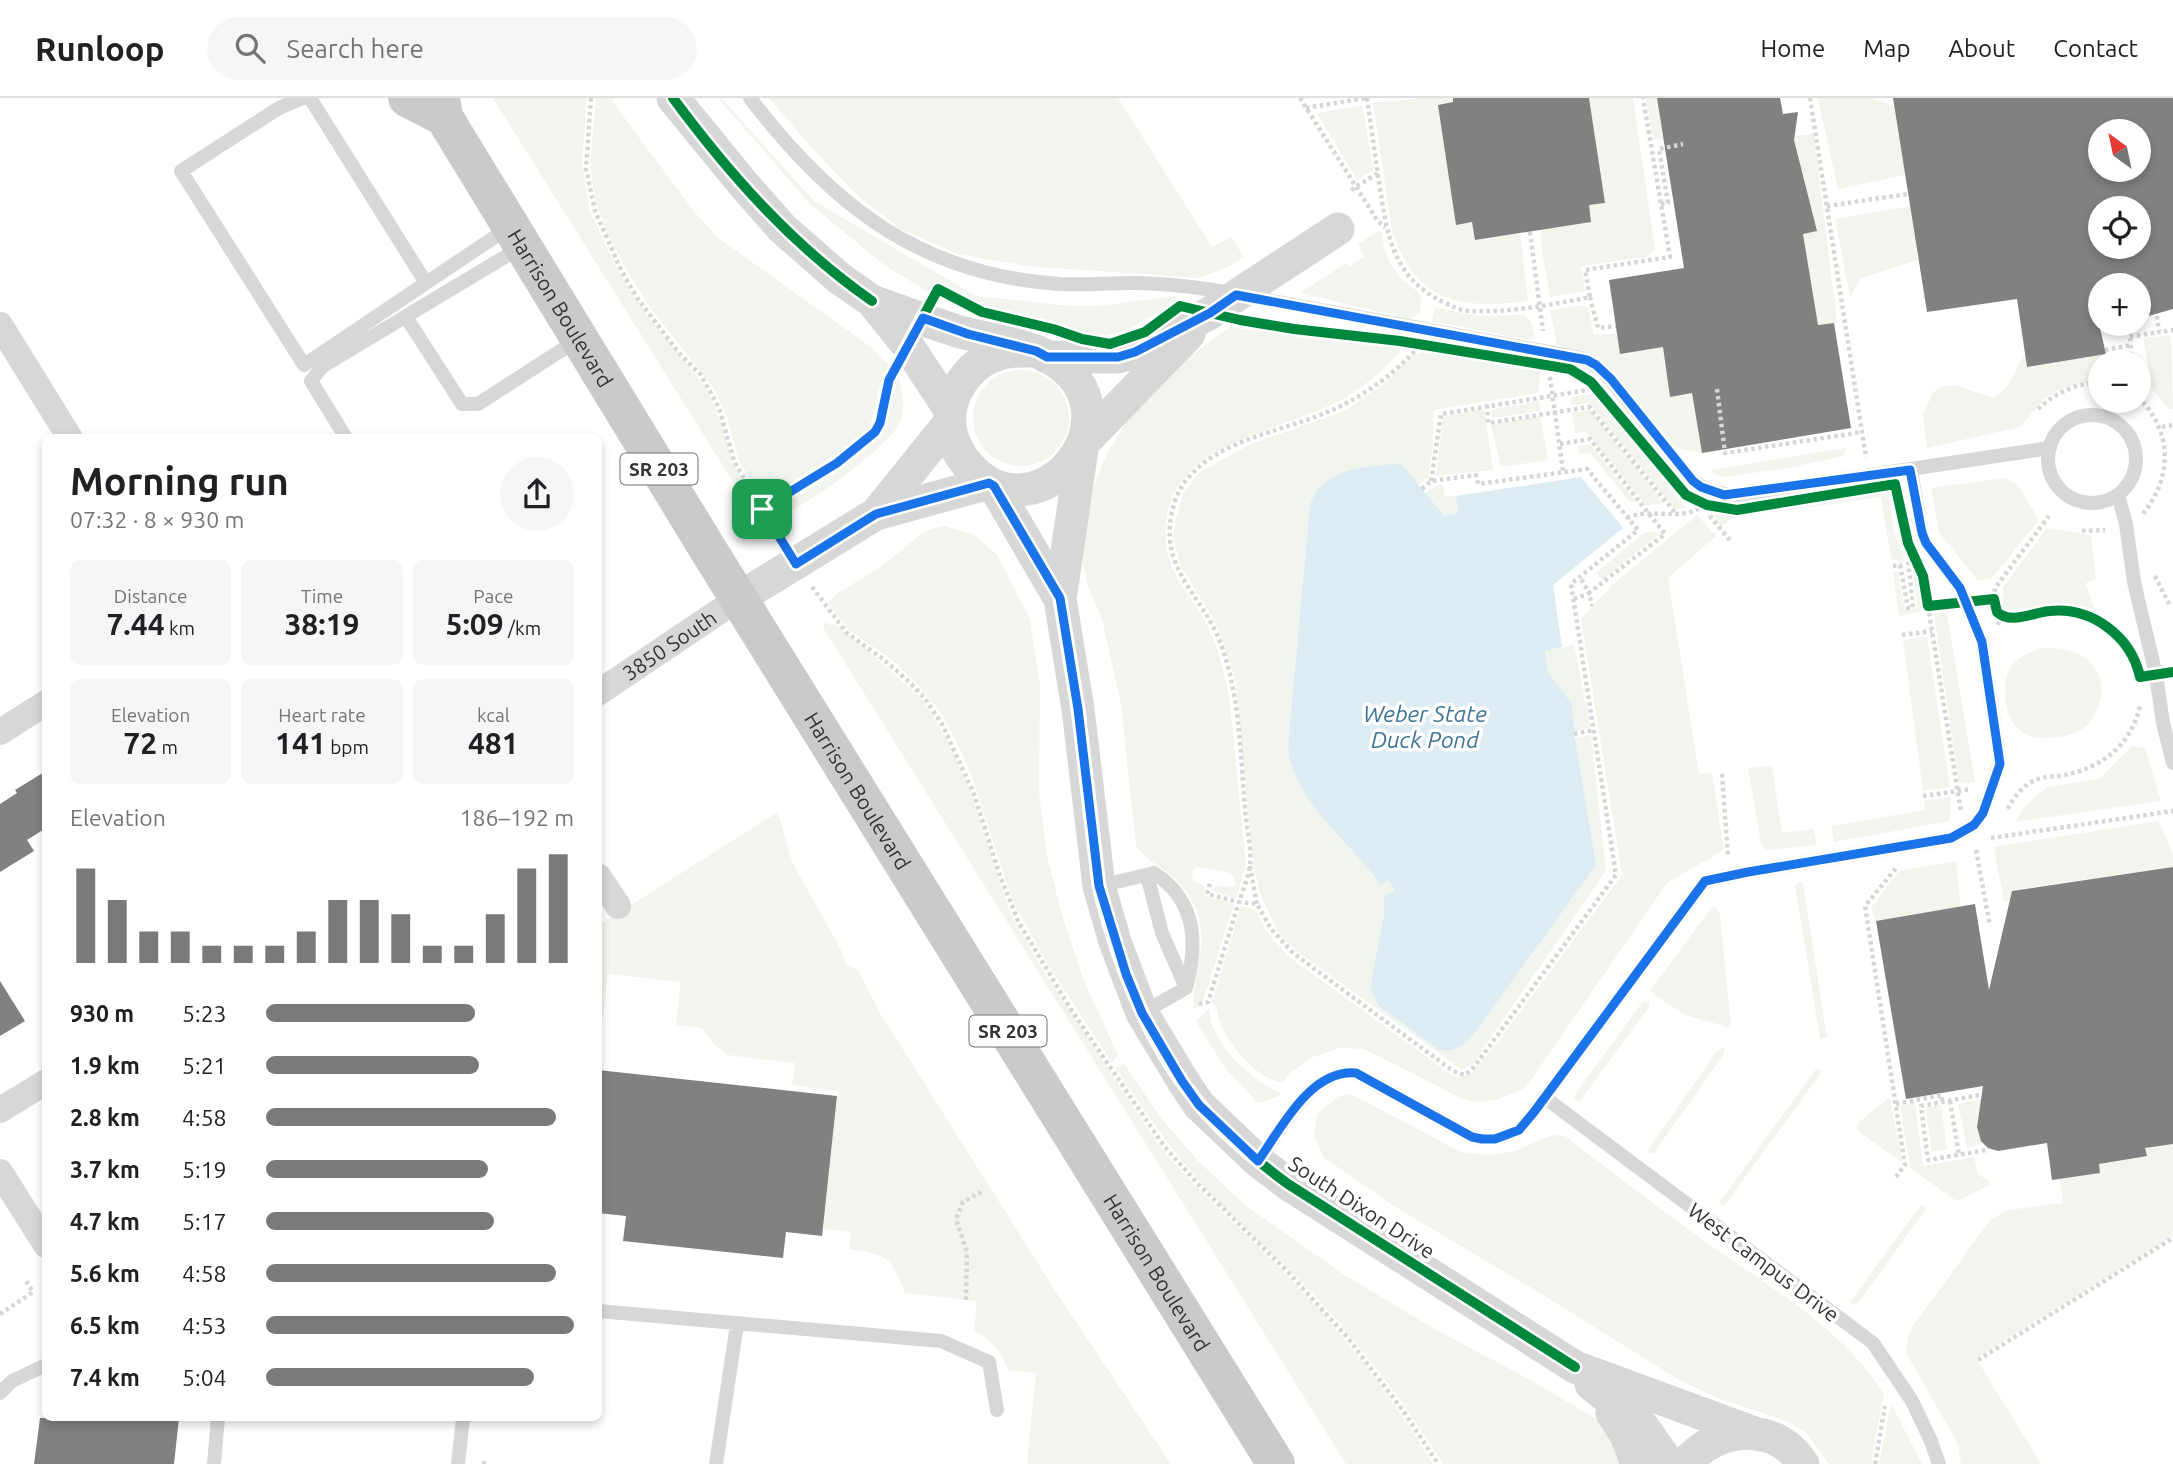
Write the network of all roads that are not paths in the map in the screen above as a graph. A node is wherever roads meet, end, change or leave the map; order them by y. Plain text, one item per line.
1 (303, 98) edge
2 (310, 98) edge
3 (407, 98) edge
4 (673, 98) edge
5 (750, 98) edge
6 (442, 108) edge
7 (1338, 229) dead end
8 (518, 236) junction
9 (426, 283) junction
10 (872, 301) junction
11 (1223, 304) junction
12 (406, 317) junction
13 (0, 325) edge
14 (580, 339) junction
15 (1042, 354) junction
16 (950, 416) junction
17 (68, 434) edge
18 (344, 434) edge
19 (1083, 444) junction
20 (2050, 448) junction
21 (1910, 470) junction
22 (991, 485) junction
23 (2118, 495) junction
24 (876, 514) junction
25 (740, 598) junction
26 (1060, 598) junction
27 (602, 690) edge
28 (42, 706) edge
29 (0, 732) edge
30 (2173, 763) edge
31 (1147, 875) junction
32 (602, 882) edge
33 (1099, 886) junction
34 (618, 906) dead end
35 (1186, 988) junction
36 (1142, 1013) junction
37 (42, 1084) edge
38 (1544, 1097) junction
39 (0, 1110) edge
40 (1258, 1161) junction
41 (0, 1172) edge
42 (42, 1239) edge
43 (602, 1311) edge
44 (737, 1324) junction
45 (42, 1367) edge
46 (1584, 1376) junction
47 (0, 1393) edge
48 (997, 1410) dead end
49 (218, 1421) edge
50 (463, 1421) edge
51 (1760, 1435) junction
52 (214, 1464) edge
53 (458, 1464) edge
54 (716, 1464) edge
55 (1276, 1464) edge
56 (1636, 1464) edge
57 (1669, 1464) edge
58 (1685, 1464) edge
59 (1803, 1464) edge
60 (1939, 1464) edge

1 - 9 lane
2 - 9 lane
3 - 6 main road, Harrison Boulevard / SR 203
4 - 10 street
5 - 11 lane
6 - 8 main road, Harrison Boulevard / SR 203
7 - 11 street
8 - 9 lane
8 - 12 lane
8 - 14 main road, Harrison Boulevard / SR 203
10 - 15 street
10 - 16 street
11 - 15 street
11 - 19 street
11 - 21 lane
12 - 14 lane
12 - 18 lane
13 - 17 street
14 - 25 main road, Harrison Boulevard / SR 203
15 - 16 street
15 - 19 street
16 - 22 street
16 - 24 street
19 - 22 street
19 - 26 street, South Dixon Drive
20 - 21 lane
20 - 23 lane
20 - 23 lane
21 - 38 lane
22 - 24 street
22 - 26 street, South Dixon Drive
23 - 30 lane
24 - 25 street
25 - 27 street, 3850 South
25 - 55 main road, Harrison Boulevard / SR 203
26 - 33 street, South Dixon Drive
28 - 29 street
31 - 33 lane
31 - 35 lane
31 - 35 lane
32 - 34 street
33 - 36 street, South Dixon Drive
35 - 36 lane
36 - 40 street, South Dixon Drive
37 - 39 street
38 - 40 lane
38 - 60 lane, West Campus Drive
40 - 46 street, South Dixon Drive
41 - 42 street
43 - 44 lane
44 - 48 lane
44 - 54 lane
45 - 47 lane
46 - 51 street, South Dixon Drive
46 - 56 street
46 - 57 street, South Dixon Drive
49 - 52 lane
50 - 53 lane
51 - 58 street
51 - 59 street, South Dixon Drive

